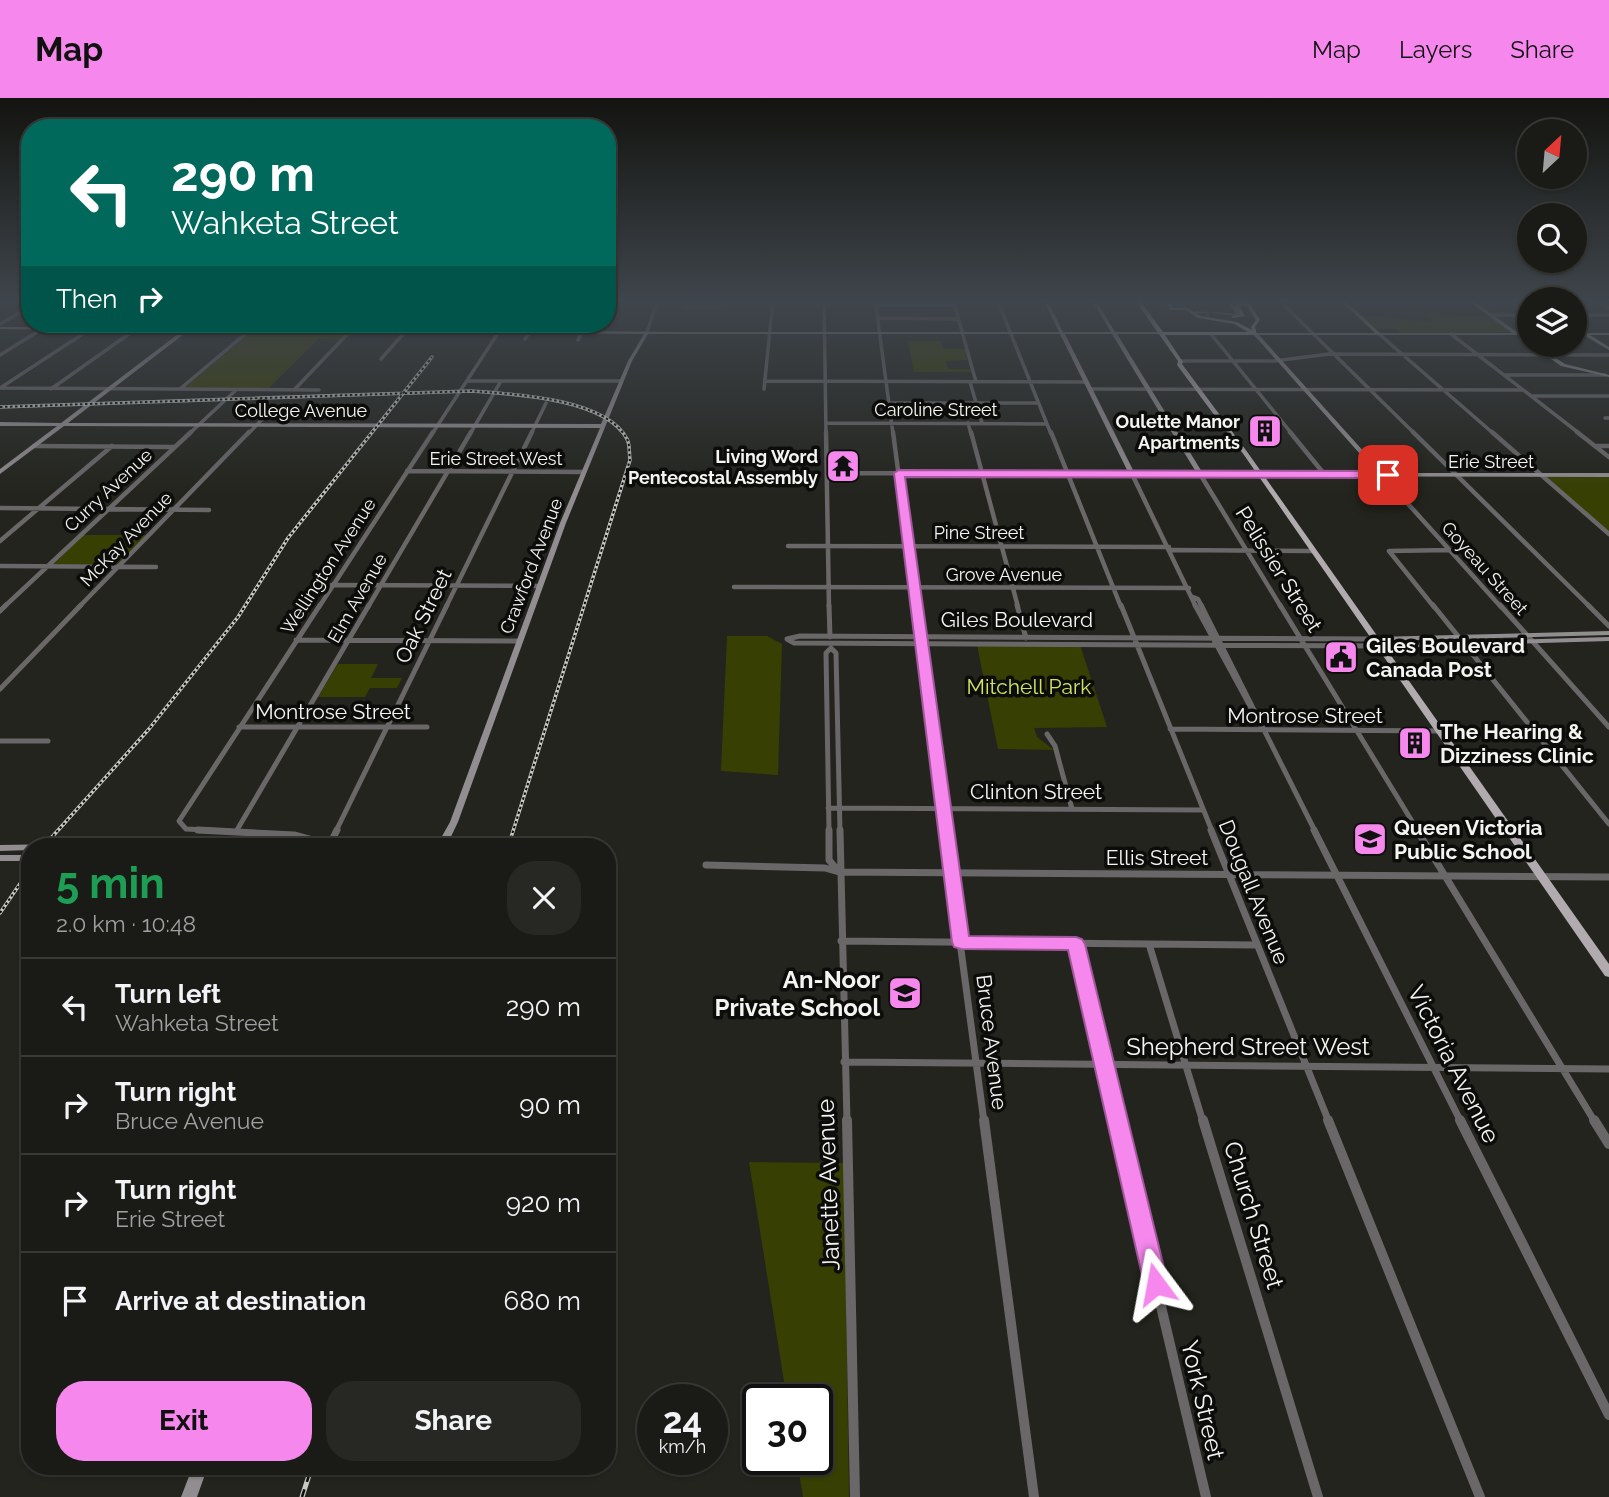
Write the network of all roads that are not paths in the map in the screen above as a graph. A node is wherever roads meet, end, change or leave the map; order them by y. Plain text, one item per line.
1 (36, 364) edge
2 (86, 364) edge
3 (141, 364) edge
4 (210, 364) edge
5 (319, 364) edge
6 (478, 364) edge
7 (630, 364) edge
8 (767, 364) edge
9 (825, 364) edge
10 (884, 364) edge
11 (971, 364) edge
12 (1022, 364) edge
13 (1078, 364) edge
14 (1134, 364) edge
15 (1179, 364) edge
16 (1237, 364) edge
17 (1282, 364) edge
18 (1343, 364) edge
19 (1415, 364) edge
20 (1490, 364) edge
21 (1562, 364) edge
22 (1504, 375) junction
23 (1607, 375) edge
24 (467, 381) junction
25 (501, 381) junction
26 (621, 381) junction
27 (765, 381) junction
28 (825, 381) junction
29 (886, 381) junction
30 (970, 382) junction
31 (976, 382) junction
32 (1029, 382) junction
33 (1087, 382) junction
34 (0, 388) edge
35 (51, 389) junction
36 (108, 389) junction
37 (764, 389) dead end
38 (1090, 389) junction
39 (1149, 389) junction
40 (1199, 389) junction
41 (180, 390) junction
42 (236, 390) junction
43 (294, 390) junction
44 (319, 390) dead end
45 (1257, 390) junction
46 (1305, 390) junction
47 (1369, 390) junction
48 (1444, 390) junction
49 (1524, 390) junction
50 (1531, 396) junction
51 (1609, 396) edge
52 (889, 402) junction
53 (546, 403) dead end
54 (976, 403) junction
55 (1038, 403) junction
56 (273, 408) dead end
57 (64, 423) junction
58 (826, 423) junction
59 (892, 423) junction
60 (968, 423) junction
61 (1, 424) edge
62 (200, 424) junction
63 (257, 424) junction
64 (982, 424) junction
65 (1046, 424) junction
66 (438, 425) junction
67 (475, 425) junction
68 (534, 426) junction
69 (603, 426) junction
70 (34, 446) junction
71 (112, 446) junction
72 (1595, 446) junction
73 (1609, 446) edge
74 (175, 447) junction
75 (1609, 457) edge
76 (407, 471) junction
77 (0, 472) edge
78 (447, 472) junction
79 (511, 472) junction
80 (584, 472) junction
81 (827, 473) junction
82 (899, 473) junction
83 (982, 474) junction
84 (1065, 474) junction
85 (1132, 474) junction
86 (1200, 474) junction
87 (1260, 475) junction
88 (1325, 475) junction
89 (1382, 475) junction
90 (1455, 475) junction
91 (1541, 475) junction
92 (1609, 475) edge
93 (0, 508) edge
94 (39, 508) junction
95 (109, 509) junction
96 (175, 509) junction
97 (209, 510) dead end
98 (1609, 534) edge
99 (0, 541) edge
100 (789, 546) dead end
101 (828, 546) junction
102 (909, 546) junction
103 (1002, 546) junction
104 (1095, 547) junction
105 (1170, 549) junction
106 (1450, 550) junction
107 (1247, 551) junction
108 (1312, 551) junction
109 (0, 566) edge
110 (47, 567) junction
111 (119, 567) junction
112 (156, 567) dead end
113 (332, 585) junction
114 (381, 585) junction
115 (456, 586) junction
116 (540, 586) junction
117 (734, 587) dead end
118 (829, 587) junction
119 (915, 588) junction
120 (1013, 588) junction
121 (1112, 588) junction
122 (1189, 588) junction
123 (0, 611) edge
124 (1609, 626) edge
125 (1609, 633) edge
126 (1529, 639) junction
127 (1609, 639) edge
128 (296, 640) junction
129 (922, 640) junction
130 (1027, 640) junction
131 (1133, 640) junction
132 (348, 641) junction
133 (429, 641) junction
134 (519, 641) junction
135 (1217, 641) junction
136 (1461, 641) junction
137 (1302, 642) junction
138 (831, 643) junction
139 (1378, 643) junction
140 (0, 689) edge
141 (239, 727) junction
142 (298, 727) junction
143 (387, 727) junction
144 (427, 727) dead end
145 (1609, 727) edge
146 (1170, 730) junction
147 (1264, 730) junction
148 (1357, 731) junction
149 (1440, 732) junction
150 (1047, 734) dead end
151 (0, 741) edge
152 (48, 741) dead end
153 (828, 808) junction
154 (840, 808) junction
155 (944, 808) junction
156 (1072, 809) junction
157 (1202, 810) junction
158 (1609, 824) edge
159 (237, 830) junction
160 (306, 838) edge
161 (333, 838) edge
162 (446, 838) edge
163 (21, 847) edge
164 (0, 848) edge
165 (0, 858) edge
166 (21, 858) edge
167 (706, 865) dead end
168 (839, 872) junction
169 (952, 874) junction
170 (1229, 875) junction
171 (1337, 875) junction
172 (1446, 876) junction
173 (1541, 876) junction
174 (1609, 877) edge
175 (841, 941) junction
176 (961, 942) junction
177 (1076, 944) junction
178 (1149, 944) junction
179 (1257, 945) junction
180 (1609, 973) edge
181 (844, 1062) junction
182 (977, 1063) junction
183 (1104, 1064) junction
184 (1185, 1064) junction
185 (1306, 1065) junction
186 (1434, 1067) junction
187 (1563, 1069) junction
188 (1609, 1069) edge
189 (1609, 1144) edge
190 (1609, 1415) edge
191 (198, 1475) edge
192 (189, 1497) edge
193 (855, 1497) edge
194 (1034, 1497) edge
195 (1206, 1497) edge
196 (1318, 1497) edge
197 (1480, 1497) edge

1 - 34 street
2 - 35 street
3 - 36 street
4 - 41 street
5 - 43 street
6 - 24 street, Wellington Avenue
7 - 26 street, Crawford Avenue
8 - 27 street
9 - 28 street, Janette Avenue
10 - 29 street, Bruce Avenue
11 - 31 street
12 - 32 street, Dougall Avenue
13 - 33 street, Victoria Avenue
14 - 39 street, Pelissier Street
15 - 40 main road
16 - 45 street
17 - 46 street, Goyeau Street
18 - 47 street
19 - 48 street
20 - 22 street
21 - 23 street
22 - 23 street
22 - 49 street
24 - 25 street
24 - 66 street, Wellington Avenue
25 - 26 street
25 - 67 street, Elm Avenue
26 - 69 street, Crawford Avenue
27 - 28 street
27 - 37 street
28 - 29 street
28 - 58 street, Janette Avenue
29 - 30 street
29 - 52 street, Bruce Avenue
30 - 31 street
30 - 54 street
31 - 32 street
32 - 33 street
32 - 55 street, Dougall Avenue
33 - 38 street, Victoria Avenue
34 - 35 street
35 - 36 street
36 - 41 street
36 - 57 street
38 - 39 street
38 - 85 street, Victoria Avenue
39 - 40 street
39 - 86 street, Pelissier Street
40 - 45 street
40 - 87 main road
41 - 42 street
42 - 43 street
42 - 62 street, Curry Avenue
43 - 44 street
45 - 46 street
45 - 88 street
46 - 47 street
46 - 89 street, Goyeau Street
47 - 48 street
47 - 90 street
48 - 49 street
48 - 91 street
49 - 50 street
50 - 51 street
50 - 72 street
52 - 54 street
52 - 59 street, Bruce Avenue
53 - 68 street, Oak Street
54 - 55 street
54 - 64 street
55 - 65 street, Dougall Avenue
56 - 63 street, McKay Avenue
57 - 61 street, College Avenue
57 - 62 street, College Avenue
57 - 70 street
58 - 59 street, Caroline Street
58 - 81 street, Janette Avenue
59 - 60 street, Caroline Street
59 - 82 street, Bruce Avenue
60 - 64 street, Caroline Street
60 - 83 street
62 - 63 street, College Avenue
62 - 74 street, Curry Avenue
63 - 66 street, College Avenue
63 - 96 street, McKay Avenue
64 - 65 street, Caroline Street
65 - 84 street, Dougall Avenue
66 - 67 street, College Avenue
66 - 76 street, Wellington Avenue
67 - 68 street, College Avenue
67 - 78 street, Elm Avenue
68 - 69 street, College Avenue
68 - 79 street, Oak Street
69 - 80 street, Crawford Avenue
70 - 71 street
70 - 77 street
71 - 74 street
71 - 94 street
72 - 73 street
72 - 75 street
74 - 95 street, Curry Avenue
76 - 78 street, Erie Street West
76 - 113 street, Wellington Avenue
78 - 79 street, Erie Street West
78 - 114 street, Elm Avenue
79 - 80 street, Erie Street West
79 - 115 street, Oak Street
80 - 116 street, Crawford Avenue
81 - 82 street, Erie Street
81 - 101 street, Janette Avenue
82 - 83 street, Erie Street
82 - 102 street, Bruce Avenue
83 - 84 street, Erie Street
83 - 103 street
84 - 85 street, Erie Street
84 - 104 street, Dougall Avenue
85 - 86 street, Erie Street
85 - 105 street, Victoria Avenue
86 - 87 street, Erie Street
86 - 107 street, Pelissier Street
87 - 88 street, Erie Street
87 - 108 main road
88 - 89 street, Erie Street
89 - 90 street, Erie Street
89 - 106 street, Goyeau Street
90 - 91 street, Erie Street
90 - 124 street
91 - 92 street, Erie Street
91 - 98 street
93 - 94 street
94 - 95 street
94 - 99 street
95 - 96 street
95 - 110 street, Curry Avenue
96 - 97 street
96 - 111 street, McKay Avenue
100 - 101 street, Pine Street
101 - 102 street, Pine Street
101 - 118 street, Janette Avenue
102 - 103 street, Pine Street
102 - 119 street, Bruce Avenue
103 - 104 street, Pine Street
103 - 120 street
104 - 105 street, Pine Street
104 - 121 street, Dougall Avenue
105 - 107 street, Pine Street
105 - 122 street, Victoria Avenue
106 - 126 street, Goyeau Street
106 - 136 street
107 - 108 street, Pine Street
107 - 137 street, Pelissier Street
108 - 139 main road
109 - 110 street
110 - 111 street
110 - 123 street, Curry Avenue
111 - 112 street
111 - 140 street, McKay Avenue
113 - 114 street
113 - 128 street, Wellington Avenue
114 - 115 street
114 - 132 street, Elm Avenue
115 - 116 street
115 - 133 street, Oak Street
116 - 134 street, Crawford Avenue
117 - 118 street, Grove Avenue
118 - 119 street, Grove Avenue
118 - 138 street, Janette Avenue
119 - 120 street, Grove Avenue
119 - 129 street, Bruce Avenue
120 - 121 street, Grove Avenue
120 - 130 street
121 - 122 street, Grove Avenue
121 - 131 street, Dougall Avenue
122 - 135 street, Victoria Avenue
125 - 126 street, Giles Boulevard
126 - 127 street, Giles Boulevard
126 - 136 street, Giles Boulevard
126 - 145 street, Goyeau Street
128 - 132 street
128 - 141 street, Wellington Avenue
129 - 130 street, Giles Boulevard
129 - 138 street, Giles Boulevard
129 - 155 street, Bruce Avenue
130 - 131 street, Giles Boulevard
131 - 135 street, Giles Boulevard
131 - 146 street, Dougall Avenue
132 - 133 street
132 - 142 street, Elm Avenue
133 - 134 street
133 - 143 street, Oak Street
134 - 162 street, Crawford Avenue
135 - 137 street, Giles Boulevard
135 - 147 street, Victoria Avenue
136 - 139 street, Giles Boulevard
136 - 158 street
137 - 139 street, Giles Boulevard
137 - 148 street, Pelissier Street
138 - 138 street, Giles Boulevard
138 - 153 street, Janette Avenue
138 - 154 street, Janette Avenue
139 - 149 main road
141 - 142 street, Montrose Street
141 - 159 street, Wellington Avenue
142 - 143 street, Montrose Street
142 - 159 street, Elm Avenue
143 - 144 street, Montrose Street
143 - 161 street, Oak Street
146 - 147 street, Montrose Street
146 - 157 street, Dougall Avenue
147 - 148 street, Montrose Street
147 - 171 street, Victoria Avenue
148 - 149 street, Montrose Street
148 - 172 street, Pelissier Street
149 - 173 main road
150 - 156 street
151 - 152 street
153 - 154 street, Clinton Street
153 - 168 street, Janette Avenue
154 - 155 street, Clinton Street
154 - 168 street, Janette Avenue
155 - 156 street, Clinton Street
155 - 169 street, Bruce Avenue
156 - 157 street, Clinton Street
157 - 170 street, Dougall Avenue
159 - 160 street
163 - 164 street
165 - 166 street
167 - 168 street, Ellis Street
168 - 169 street, Ellis Street
168 - 175 street, Janette Avenue
169 - 170 street, Ellis Street
169 - 176 street, Bruce Avenue
170 - 171 street, Ellis Street
170 - 179 street, Dougall Avenue
171 - 172 street, Ellis Street
171 - 186 street, Victoria Avenue
172 - 173 street, Ellis Street
172 - 187 street, Pelissier Street
173 - 174 street, Ellis Street
173 - 180 main road
175 - 176 street
175 - 181 street, Janette Avenue
176 - 177 street
176 - 182 street, Bruce Avenue
177 - 178 street
177 - 183 street, York Street
178 - 179 street
178 - 184 street, Church Street
179 - 185 street, Dougall Avenue
181 - 182 street, Shepherd Street West
181 - 193 street, Janette Avenue
182 - 183 street, Shepherd Street West
182 - 194 street, Bruce Avenue
183 - 184 street, Shepherd Street West
183 - 195 street, York Street
184 - 185 street, Shepherd Street West
184 - 196 street, Church Street
185 - 186 street, Shepherd Street West
185 - 197 street, Dougall Avenue
186 - 187 street, Shepherd Street West
186 - 190 street, Victoria Avenue
187 - 188 street, Shepherd Street West
187 - 189 street, Pelissier Street
191 - 192 street

